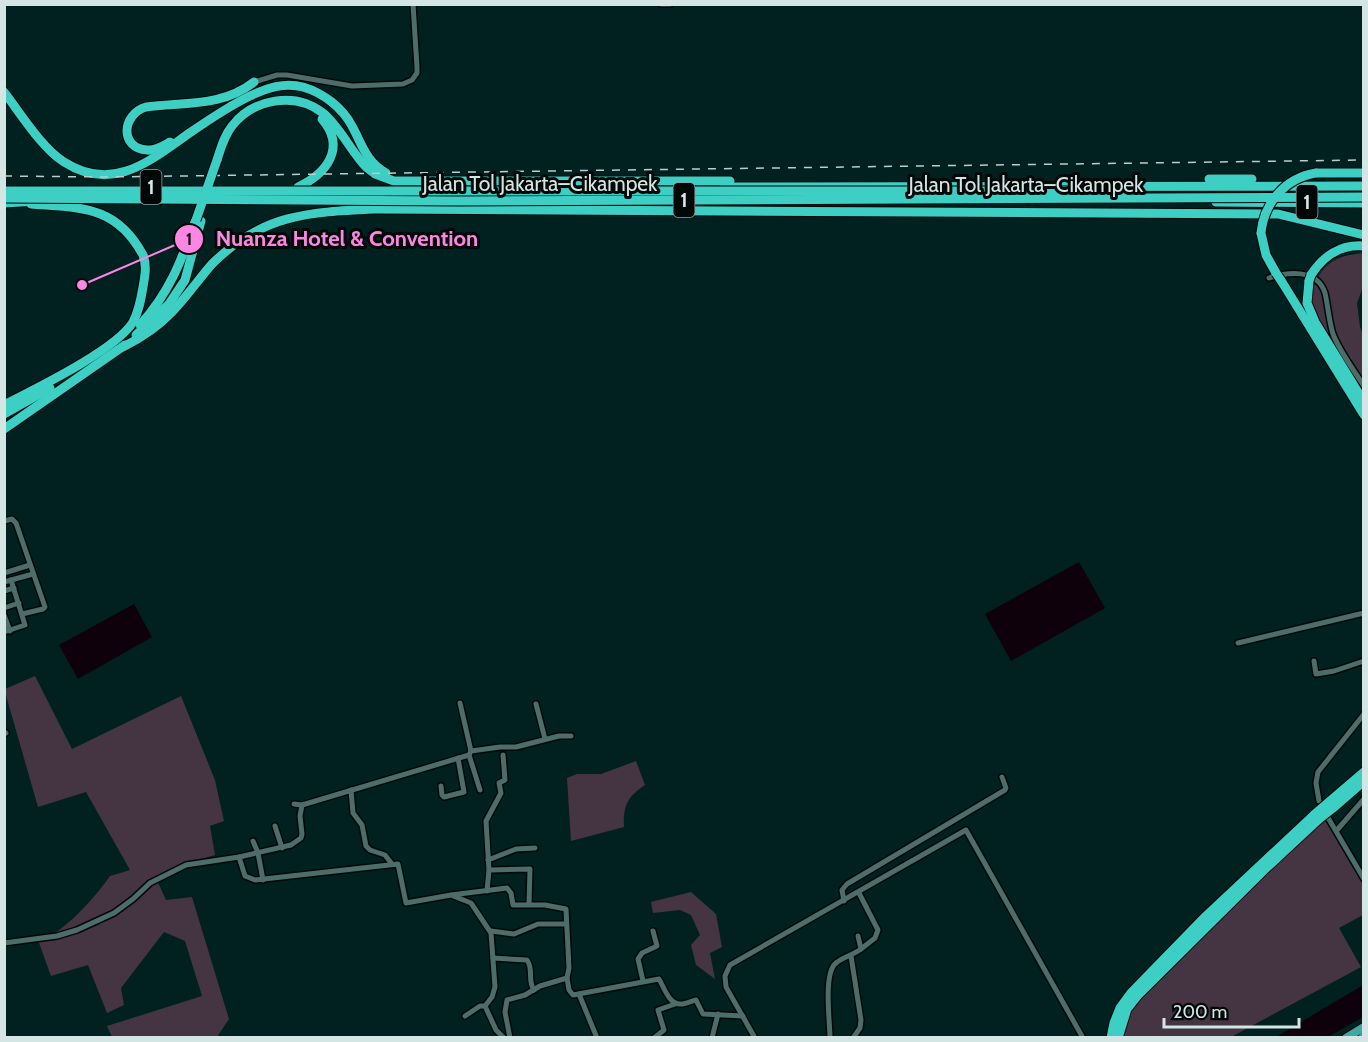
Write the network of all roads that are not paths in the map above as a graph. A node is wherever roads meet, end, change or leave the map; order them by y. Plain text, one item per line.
1 (413, 4) edge
2 (661, 4) edge
3 (670, 4) edge
4 (254, 82) joint
5 (4, 93) edge
6 (191, 132) junction
7 (218, 160) junction
8 (1364, 173) edge
9 (1364, 181) edge
10 (410, 182) junction
11 (1364, 186) edge
12 (298, 187) junction
13 (4, 189) edge
14 (1364, 192) edge
15 (1364, 197) edge
16 (4, 198) edge
17 (4, 203) edge
18 (25, 203) junction
19 (1364, 203) edge
20 (199, 220) junction
21 (1364, 235) edge
22 (1364, 246) edge
23 (1272, 275) junction
24 (123, 347) junction
25 (1364, 386) edge
26 (1364, 402) edge
27 (4, 405) edge
28 (4, 414) edge
29 (1364, 415) edge
30 (4, 429) edge
31 (4, 521) edge
32 (30, 565) junction
33 (4, 573) edge
34 (33, 574) junction
35 (11, 580) junction
36 (4, 582) edge
37 (14, 588) junction
38 (4, 591) edge
39 (19, 603) junction
40 (4, 608) edge
41 (1364, 613) edge
42 (22, 614) junction
43 (4, 615) edge
44 (7, 632) edge
45 (1238, 643) dead end
46 (1314, 661) dead end
47 (1364, 661) edge
48 (460, 703) dead end
49 (536, 704) dead end
50 (1364, 714) edge
51 (571, 736) dead end
52 (545, 739) junction
53 (470, 753) junction
54 (503, 756) dead end
55 (458, 758) junction
56 (1364, 772) edge
57 (1002, 777) dead end
58 (1364, 781) edge
59 (441, 786) dead end
60 (351, 790) junction
61 (480, 790) dead end
62 (1364, 799) edge
63 (294, 804) dead end
64 (302, 806) junction
65 (1324, 810) junction
66 (275, 826) dead end
67 (1337, 830) junction
68 (254, 841) dead end
69 (282, 848) junction
70 (535, 848) dead end
71 (258, 853) junction
72 (239, 857) junction
73 (488, 860) junction
74 (392, 864) junction
75 (489, 870) junction
76 (1364, 879) edge
77 (263, 880) junction
78 (487, 891) junction
79 (859, 893) junction
80 (451, 895) junction
81 (844, 901) junction
82 (529, 904) junction
83 (566, 924) junction
84 (491, 931) junction
85 (653, 931) dead end
86 (858, 936) dead end
87 (4, 943) edge
88 (861, 949) junction
89 (851, 956) junction
90 (493, 958) junction
91 (567, 978) junction
92 (643, 981) junction
93 (534, 990) junction
94 (579, 994) junction
95 (676, 1004) junction
96 (485, 1006) junction
97 (718, 1014) junction
98 (465, 1016) dead end
99 (743, 1016) junction
100 (1364, 1027) edge
101 (504, 1038) edge
102 (510, 1038) edge
103 (597, 1038) edge
104 (654, 1038) edge
105 (712, 1038) edge
106 (755, 1038) edge
107 (830, 1038) edge
108 (853, 1038) edge
109 (1083, 1038) edge
110 (1111, 1038) edge
111 (1118, 1038) edge
112 (1346, 1038) edge

1 - 4 street
2 - 3 street
4 - 6 highway
5 - 6 highway
6 - 10 highway
7 - 10 highway
7 - 12 highway
7 - 20 highway, bridge
8 - 23 highway, bridge
9 - 10 highway
11 - 12 highway, Jalan Tol Jakarta–Cikampek / 1
12 - 13 highway, Jalan Tol Jakarta–Cikampek / 1
13 - 14 highway, 1, bridge
15 - 16 highway, 1, bridge
17 - 18 highway, Jalan Tol Jakarta–Cikampek / 1
18 - 19 highway, Jalan Tol Jakarta–Cikampek / 1
18 - 27 highway
20 - 24 highway
20 - 28 highway
21 - 24 highway
22 - 26 highway
23 - 25 street
23 - 29 highway, bridge
24 - 30 highway
31 - 32 street
32 - 33 street
32 - 34 street
34 - 35 street
34 - 42 street
35 - 36 street
35 - 37 street
37 - 38 street
37 - 39 street
39 - 40 street
39 - 42 street
41 - 45 street
42 - 44 street
43 - 44 street
46 - 47 street
48 - 53 street
49 - 52 street
50 - 65 street
51 - 52 street
52 - 53 street
53 - 55 street
53 - 61 street
54 - 73 street
55 - 59 street
55 - 60 street
56 - 65 highway
57 - 81 street
58 - 65 highway
60 - 64 street
60 - 74 street
62 - 67 street
63 - 64 street
64 - 69 street
65 - 67 street
65 - 110 highway
65 - 111 highway
66 - 69 street
67 - 76 street
68 - 71 street
69 - 71 street
70 - 73 street
71 - 72 street
71 - 77 street
72 - 77 street
72 - 87 street
73 - 75 street
74 - 77 street
74 - 80 street
75 - 78 street
75 - 82 street
78 - 80 street
78 - 82 street
79 - 81 street
79 - 88 street
79 - 109 street
80 - 84 street
81 - 99 street
82 - 83 street
83 - 84 street
83 - 91 street
84 - 90 street
85 - 92 street
86 - 88 street
88 - 89 street
89 - 107 street
89 - 108 street
90 - 93 street
90 - 96 street
91 - 93 street
91 - 94 street
92 - 94 street
92 - 95 street
93 - 102 street
94 - 103 street
95 - 97 street
95 - 104 street
96 - 98 street
96 - 101 street
97 - 99 street
97 - 105 street
99 - 106 street
100 - 112 main road

